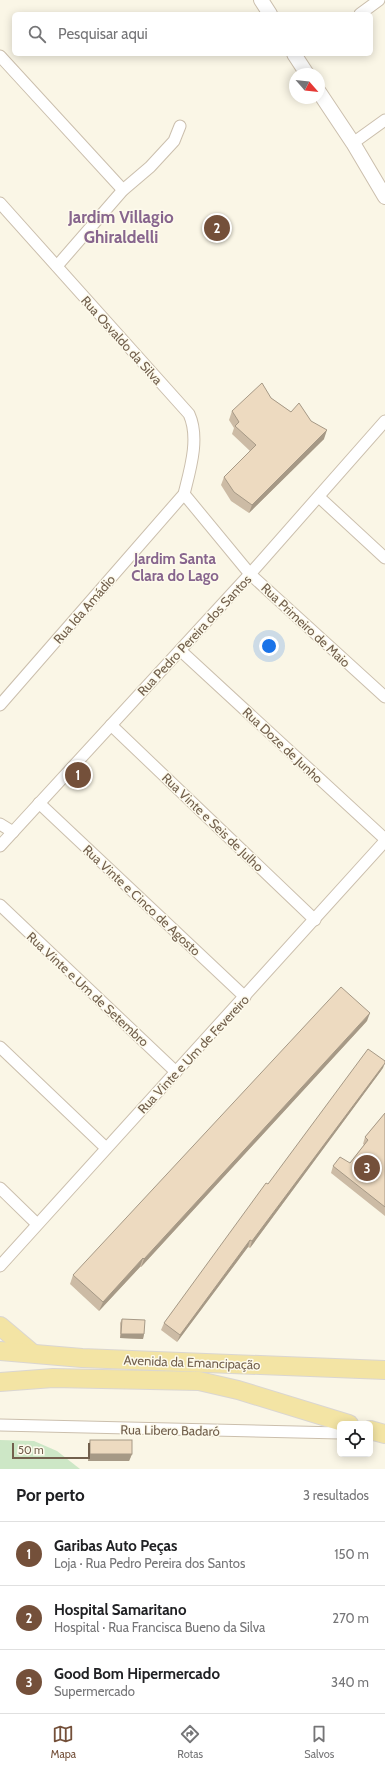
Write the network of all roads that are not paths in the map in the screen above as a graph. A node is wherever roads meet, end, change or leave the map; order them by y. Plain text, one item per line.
1 (261, 0) edge
2 (379, 0) edge
3 (269, 12) edge
4 (363, 12) edge
5 (0, 56) edge
6 (299, 56) edge
7 (304, 68) edge
8 (325, 101) edge
9 (385, 120) edge
10 (180, 126) dead end
11 (353, 143) junction
12 (123, 190) junction
13 (385, 196) edge
14 (0, 203) edge
15 (57, 266) junction
16 (385, 421) edge
17 (184, 494) junction
18 (319, 497) junction
19 (385, 558) edge
20 (250, 574) junction
21 (180, 651) junction
22 (385, 697) edge
23 (0, 705) edge
24 (111, 725) junction
25 (39, 803) junction
26 (0, 824) edge
27 (13, 832) junction
28 (385, 840) edge
29 (0, 846) edge
30 (0, 905) edge
31 (315, 920) junction
32 (245, 997) junction
33 (0, 1047) edge
34 (176, 1072) junction
35 (106, 1148) junction
36 (0, 1188) edge
37 (37, 1224) junction
38 (0, 1266) edge
39 (0, 1326) edge
40 (0, 1351) edge
41 (32, 1353) junction
42 (385, 1370) edge
43 (0, 1382) edge
44 (340, 1421) edge
45 (0, 1425) edge
46 (337, 1433) edge

1 - 3 street
2 - 4 street
5 - 12 street
6 - 7 street
8 - 11 street
9 - 11 street
10 - 12 street
11 - 13 street
12 - 15 street
14 - 15 street, Rua Osvaldo da Silva
15 - 17 street, Rua Osvaldo da Silva
16 - 18 street, Rua Pedro Pereira dos Santos
17 - 20 street, Rua Primeiro de Maio
17 - 23 street, Rua Ida Amádio
18 - 19 street
18 - 20 street, Rua Pedro Pereira dos Santos
20 - 21 street, Rua Pedro Pereira dos Santos
20 - 22 street, Rua Primeiro de Maio
21 - 24 street, Rua Pedro Pereira dos Santos
21 - 28 street, Rua Doze de Junho
24 - 25 street, Rua Pedro Pereira dos Santos
24 - 31 street, Rua Vinte e Seis de Julho
25 - 27 street, Rua Pedro Pereira dos Santos
25 - 32 street, Rua Vinte e Cinco de Agosto
26 - 27 street
27 - 29 street, Rua Pedro Pereira dos Santos
28 - 31 street, Rua Vinte e Um de Fevereiro
30 - 34 street, Rua Vinte e Um de Setembro
31 - 32 street, Rua Vinte e Um de Fevereiro
32 - 34 street, Rua Vinte e Um de Fevereiro
33 - 35 street
34 - 35 street, Rua Vinte e Um de Fevereiro
35 - 37 street, Rua Vinte e Um de Fevereiro
36 - 37 street
37 - 38 street, Rua Vinte e Um de Fevereiro
39 - 41 main road
40 - 41 main road, Avenida da Emancipação
41 - 42 main road, Avenida da Emancipação
43 - 44 main road, Avenida da Emancipação
45 - 46 street, Rua Libero Badaró

